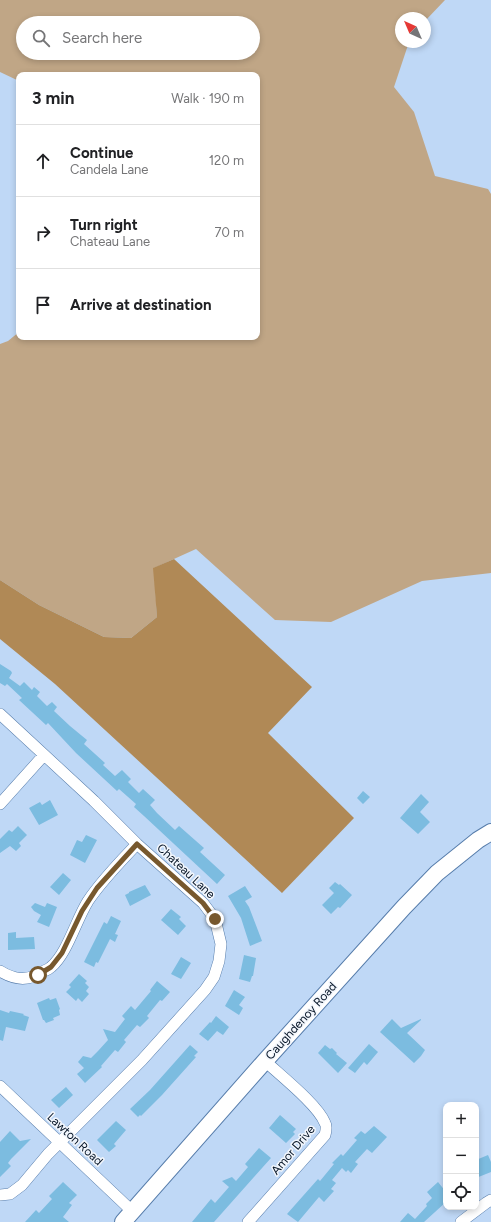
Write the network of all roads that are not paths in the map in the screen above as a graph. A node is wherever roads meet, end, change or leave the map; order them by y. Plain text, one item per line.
1 (0, 714) edge
2 (44, 755) junction
3 (0, 804) edge
4 (491, 832) edge
5 (137, 844) junction
6 (0, 971) edge
7 (265, 1061) junction
8 (0, 1086) edge
9 (60, 1142) junction
10 (0, 1195) edge
11 (491, 1200) edge
12 (128, 1217) edge
13 (248, 1222) edge
14 (461, 1222) edge

1 - 2 street, Chateau Lane
2 - 3 street
2 - 5 street, Chateau Lane
4 - 7 street, Caughdenoy Road
5 - 6 street
5 - 9 street, Chateau Lane
7 - 12 street, Caughdenoy Road
7 - 13 street, Amor Drive
8 - 9 street, Lawton Road
9 - 10 street, Chateau Lane
9 - 12 street, Lawton Road
11 - 14 street

